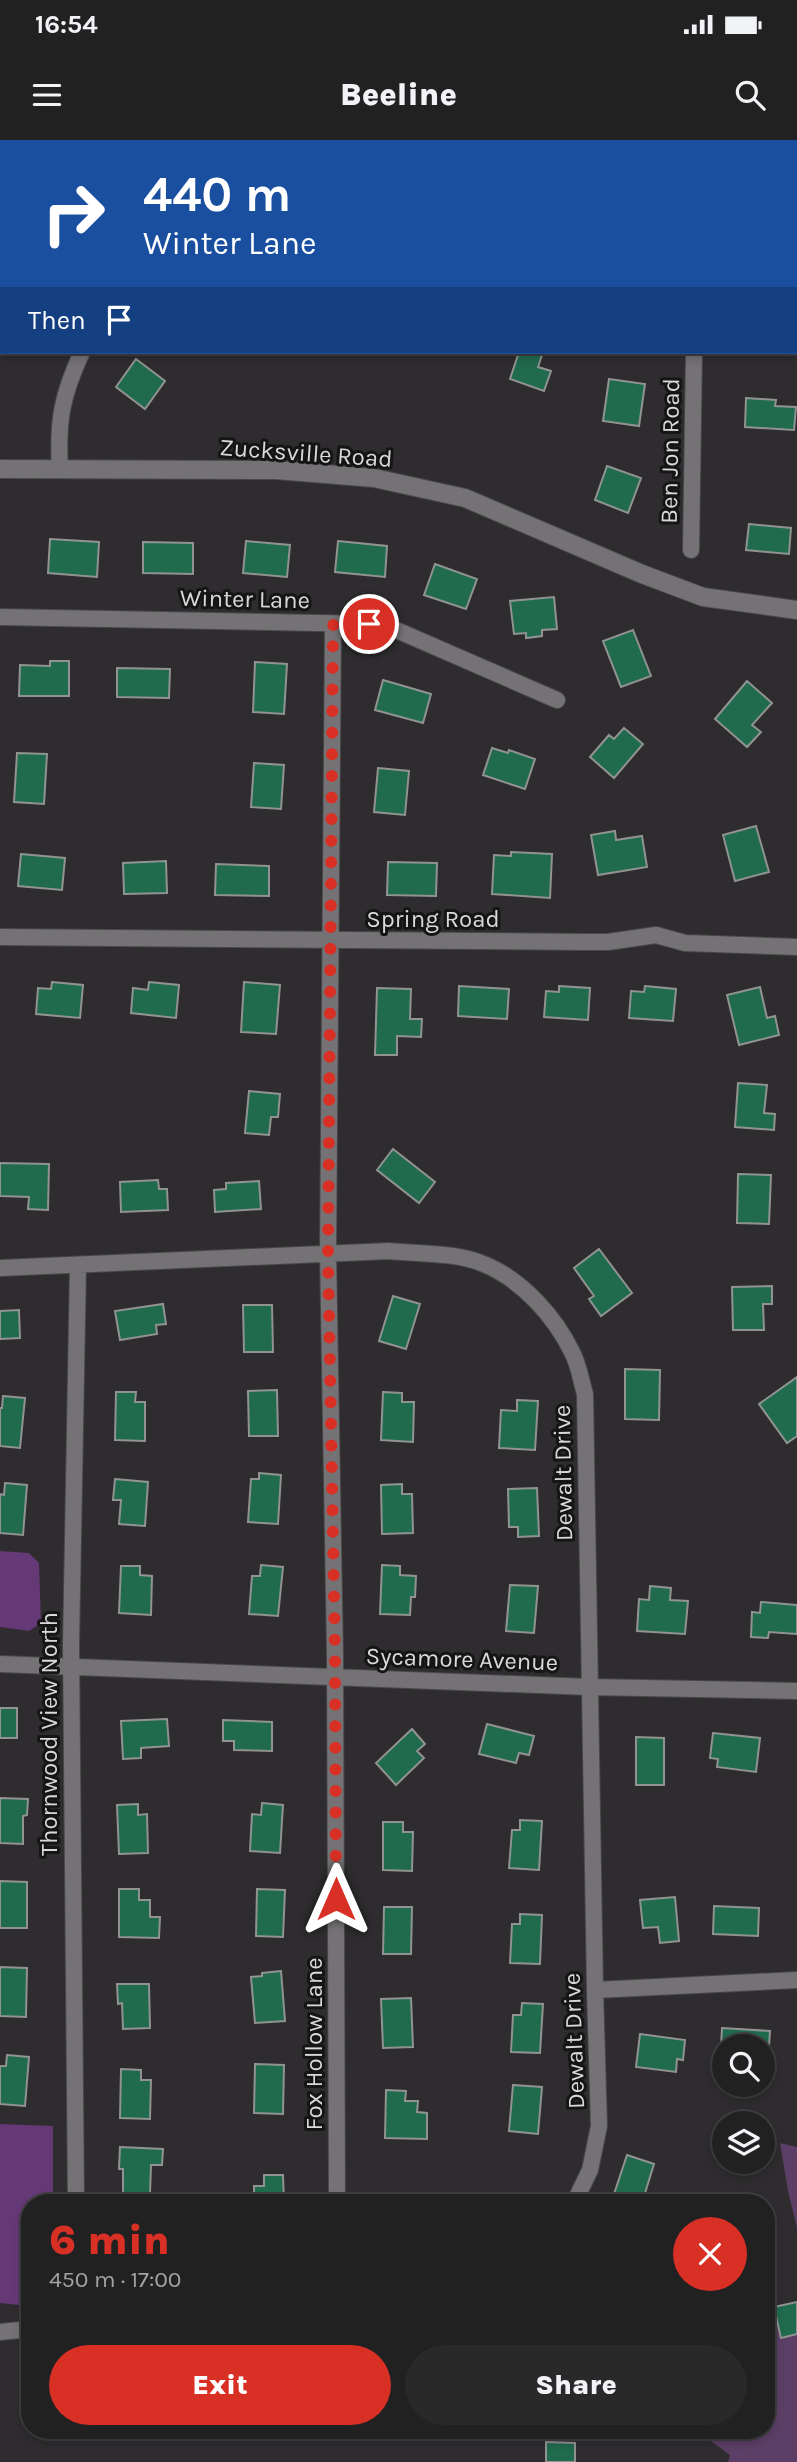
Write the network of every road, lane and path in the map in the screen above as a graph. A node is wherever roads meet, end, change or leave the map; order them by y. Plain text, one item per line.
1 (81, 354) edge
2 (694, 354) edge
3 (0, 469) edge
4 (60, 469) junction
5 (691, 550) dead end
6 (797, 610) edge
7 (0, 617) edge
8 (333, 625) junction
9 (556, 700) dead end
10 (0, 937) edge
11 (330, 942) junction
12 (797, 947) edge
13 (328, 1253) junction
14 (78, 1265) junction
15 (0, 1268) edge
16 (0, 1664) edge
17 (71, 1667) junction
18 (335, 1677) junction
19 (589, 1687) junction
20 (797, 1691) edge
21 (797, 1980) edge
22 (594, 1990) junction
23 (76, 2194) edge
24 (337, 2194) edge
25 (578, 2194) edge
26 (21, 2330) edge
27 (0, 2332) edge

1 - 4 street
2 - 5 street, Ben Jon Road
3 - 4 street, Zucksville Road
4 - 6 street, Zucksville Road
7 - 8 street, Winter Lane
8 - 9 street, Winter Lane
8 - 11 street, Fox Hollow Lane
10 - 11 street, Spring Road
11 - 12 street, Spring Road
11 - 13 street, Fox Hollow Lane
13 - 14 street, Dewalt Drive
13 - 18 street, Fox Hollow Lane
13 - 19 street, Dewalt Drive
14 - 15 street, Dewalt Drive
14 - 17 street, Thornwood View North
16 - 17 street, Sycamore Avenue
17 - 18 street, Sycamore Avenue
17 - 23 street, Thornwood View North
18 - 19 street, Sycamore Avenue
18 - 24 street, Fox Hollow Lane
19 - 20 street, Sycamore Avenue
19 - 22 street, Dewalt Drive
21 - 22 street
22 - 25 street, Dewalt Drive
26 - 27 street

